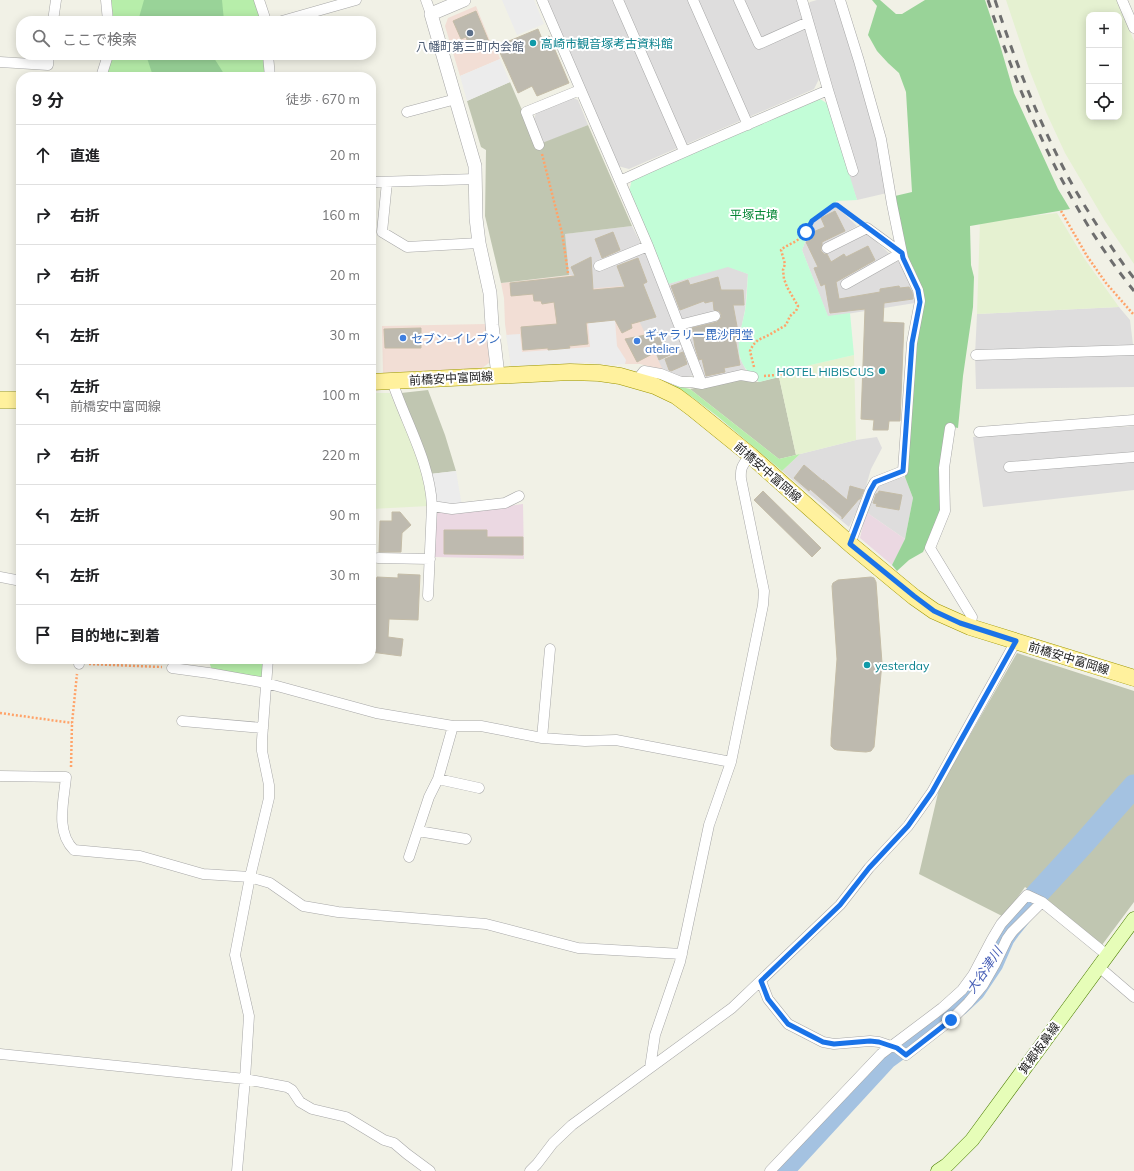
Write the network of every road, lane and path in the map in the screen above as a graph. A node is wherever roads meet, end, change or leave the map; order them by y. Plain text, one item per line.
1 (56, 0) edge
2 (106, 0) edge
3 (259, 0) edge
4 (356, 0) edge
5 (426, 0) edge
6 (464, 0) edge
7 (542, 0) edge
8 (618, 0) edge
9 (693, 0) edge
10 (739, 0) edge
11 (803, 0) edge
12 (840, 0) edge
13 (1127, 5) edge
14 (431, 14) junction
15 (54, 16) edge
16 (108, 16) edge
17 (264, 16) edge
18 (300, 16) edge
19 (808, 22) junction
20 (1134, 28) edge
21 (48, 60) edge
22 (106, 60) edge
23 (268, 60) edge
24 (0, 62) edge
25 (103, 72) edge
26 (270, 72) edge
27 (580, 90) junction
28 (828, 90) junction
29 (456, 99) junction
30 (407, 112) dead end
31 (748, 125) junction
32 (539, 145) joint
33 (684, 151) junction
34 (853, 171) dead end
35 (476, 179) junction
36 (620, 180) junction
37 (376, 182) dead end
38 (387, 182) junction
39 (1061, 211) dead end
40 (867, 228) junction
41 (479, 243) junction
42 (648, 246) junction
43 (827, 248) dead end
44 (902, 253) junction
45 (600, 266) dead end
46 (568, 273) dead end
47 (846, 284) dead end
48 (1134, 315) edge
49 (715, 316) dead end
50 (679, 325) junction
51 (1134, 350) edge
52 (976, 354) dead end
53 (800, 373) dead end
54 (498, 375) junction
55 (753, 376) junction
56 (637, 380) junction
57 (392, 381) junction
58 (376, 382) edge
59 (702, 384) junction
60 (0, 400) edge
61 (16, 400) edge
62 (1134, 420) edge
63 (950, 428) dead end
64 (979, 432) dead end
65 (750, 456) junction
66 (1134, 456) edge
67 (1009, 467) dead end
68 (519, 496) dead end
69 (432, 506) junction
70 (850, 544) junction
71 (378, 558) dead end
72 (430, 559) junction
73 (0, 578) edge
74 (16, 580) edge
75 (428, 596) dead end
76 (970, 627) junction
77 (1016, 641) junction
78 (550, 649) dead end
79 (79, 664) edge
80 (119, 664) edge
81 (268, 664) edge
82 (172, 668) joint
83 (1134, 678) edge
84 (266, 683) junction
85 (0, 713) edge
86 (182, 721) dead end
87 (72, 723) junction
88 (453, 726) junction
89 (263, 728) junction
90 (542, 738) junction
91 (731, 762) junction
92 (0, 776) edge
93 (66, 777) junction
94 (438, 779) junction
95 (479, 788) dead end
96 (418, 831) junction
97 (466, 839) dead end
98 (409, 856) dead end
99 (250, 877) junction
100 (1037, 900) junction
101 (1134, 918) edge
102 (682, 954) junction
103 (1107, 955) junction
104 (1099, 967) junction
105 (761, 981) junction
106 (1133, 995) edge
107 (898, 1049) junction
108 (0, 1054) edge
109 (650, 1068) junction
110 (245, 1079) junction
111 (237, 1171) edge
112 (430, 1171) edge
113 (530, 1171) edge
114 (770, 1171) edge
115 (938, 1171) edge

1 - 15 street
2 - 16 street
3 - 17 street
4 - 18 street
5 - 14 street
6 - 14 street
7 - 27 street
8 - 33 street
9 - 31 street
10 - 19 street
11 - 19 street
12 - 44 street
13 - 20 street
14 - 29 street
19 - 28 street
21 - 24 street
22 - 25 street
23 - 26 street
27 - 32 street
27 - 36 street
28 - 31 street
28 - 34 street
29 - 30 street
29 - 35 street
31 - 33 street
32 - 46 path
33 - 36 street
35 - 38 street
35 - 41 street
36 - 42 street
37 - 38 street
38 - 41 street
39 - 48 path
40 - 43 street
40 - 44 street
40 - 55 path
41 - 54 street
42 - 45 street
42 - 50 street
44 - 47 street
44 - 70 street
49 - 50 street
50 - 59 street
51 - 52 street
53 - 55 path
54 - 56 main road, 前橋安中富岡線
54 - 57 main road, 前橋安中富岡線
55 - 59 street
56 - 59 street
56 - 65 main road, 前橋安中富岡線
57 - 58 main road, 前橋安中富岡線
57 - 69 street
60 - 61 main road
62 - 64 street
63 - 76 street
65 - 70 main road, 前橋安中富岡線
65 - 91 street
66 - 67 street
68 - 69 street
69 - 72 street
70 - 76 main road, 前橋安中富岡線
71 - 72 street
72 - 75 street
73 - 74 street
76 - 77 main road, 前橋安中富岡線
77 - 83 main road, 前橋安中富岡線
77 - 105 street
78 - 90 street
79 - 87 path
80 - 82 path
81 - 84 street
82 - 84 street
84 - 88 street
84 - 89 street
85 - 87 path
86 - 89 street
87 - 93 path
88 - 90 street
88 - 94 street
89 - 99 street
90 - 91 street
91 - 102 street
92 - 93 street
93 - 99 street
94 - 95 street
94 - 96 street
96 - 97 street
96 - 98 street
99 - 102 street
99 - 110 street
100 - 103 street
100 - 107 street
100 - 107 street
101 - 103 main road, 箕郷板鼻線
102 - 109 street
103 - 104 main road, 箕郷板鼻線
104 - 106 street
104 - 115 main road, 箕郷板鼻線
105 - 107 street
105 - 109 street
107 - 114 street
108 - 110 street
109 - 113 street
110 - 111 street
110 - 112 street

